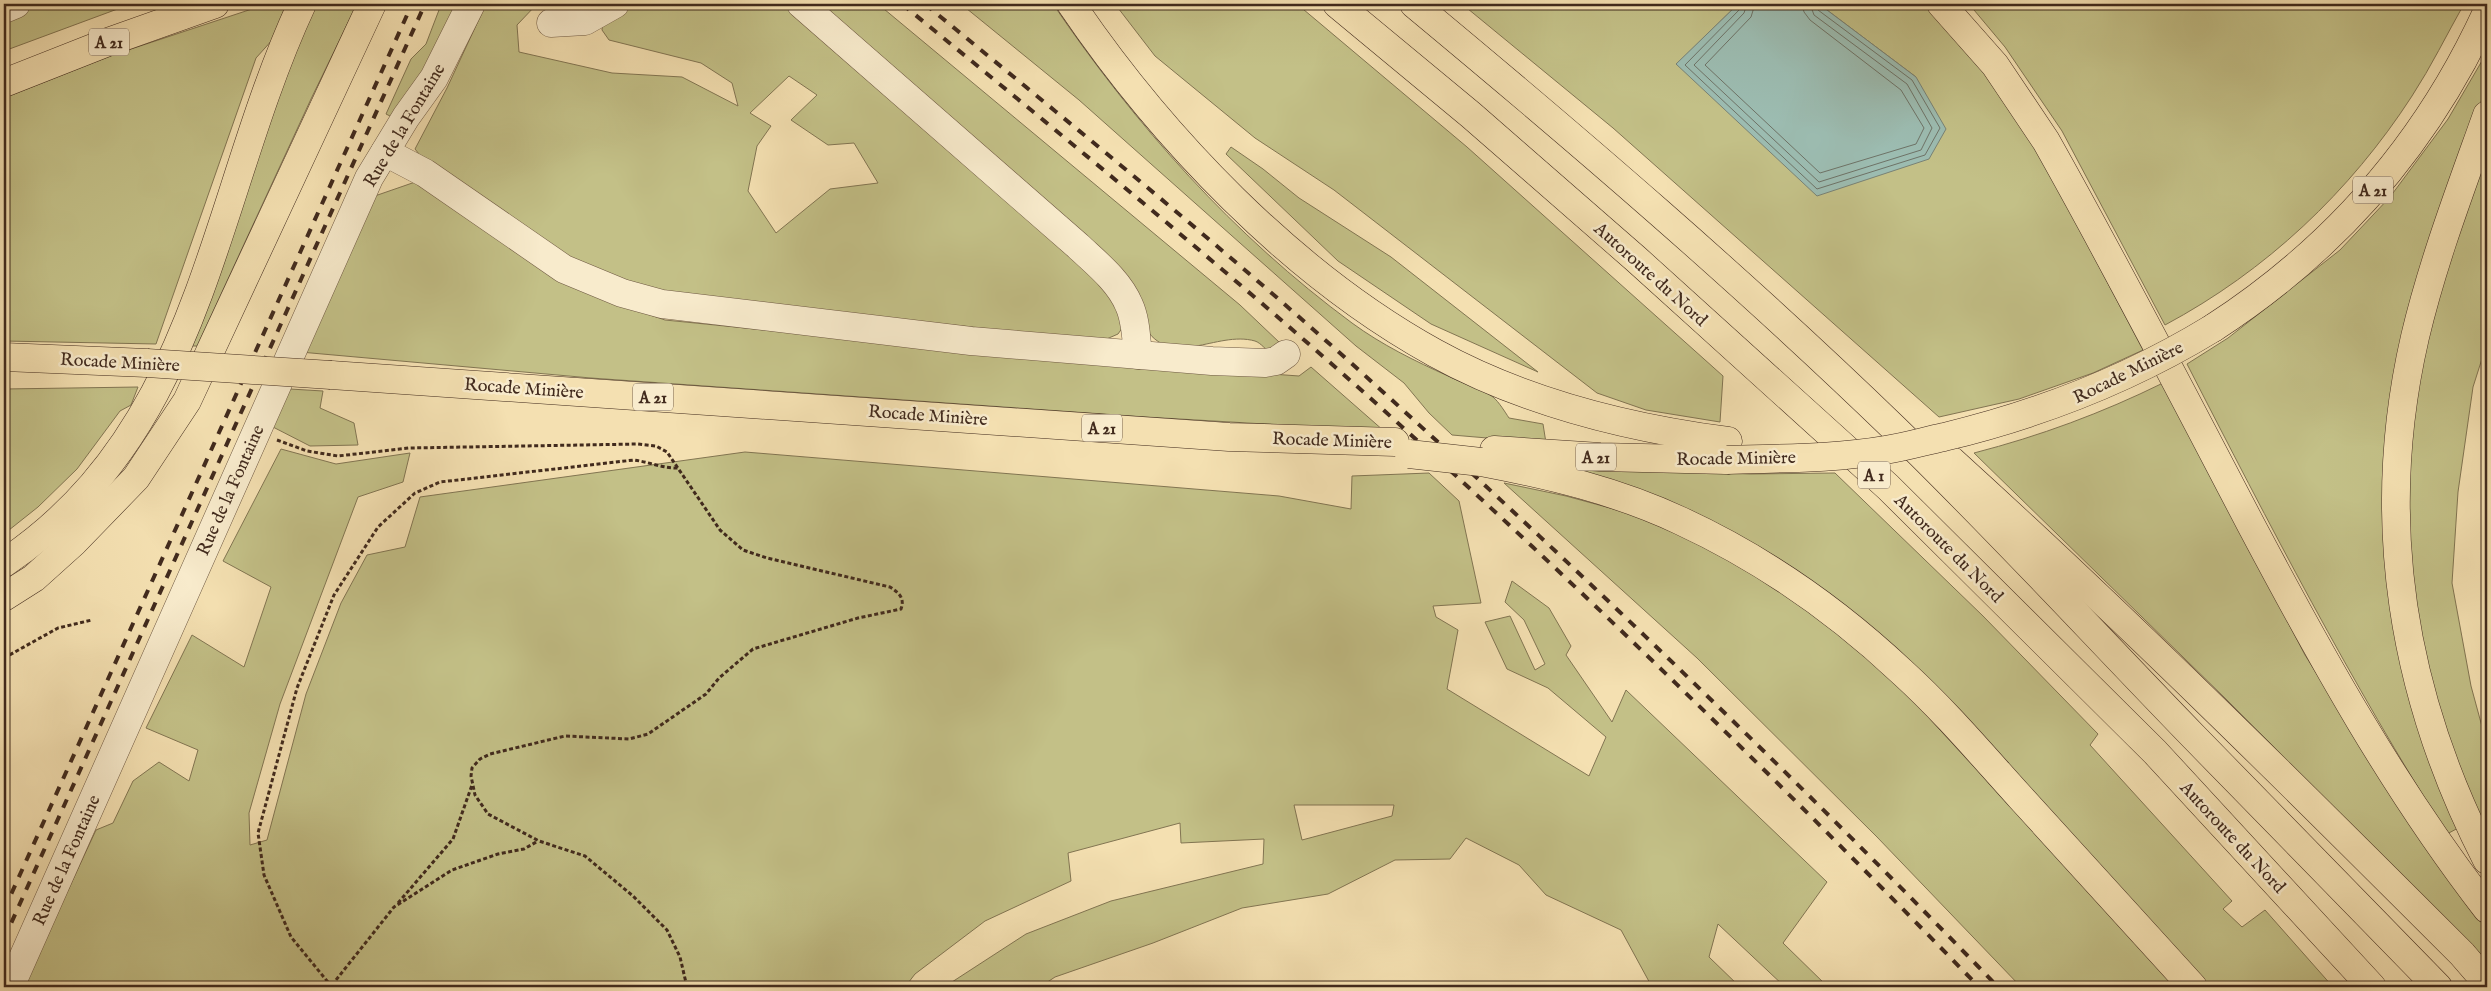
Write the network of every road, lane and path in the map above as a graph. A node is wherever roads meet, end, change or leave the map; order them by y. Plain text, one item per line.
1 (16, 4) edge
2 (215, 4) edge
3 (302, 4) edge
4 (372, 4) edge
5 (471, 4) edge
6 (614, 4) edge
7 (800, 4) edge
8 (1071, 4) edge
9 (1337, 4) edge
10 (1414, 4) edge
11 (1941, 4) edge
12 (4, 9) edge
13 (2487, 12) edge
14 (551, 23) dead end
15 (4, 83) edge
16 (2487, 115) edge
17 (385, 152) junction
18 (1286, 354) dead end
19 (1138, 355) junction
20 (4, 357) edge
21 (257, 429) junction
22 (1897, 432) junction
23 (1727, 451) junction
24 (1473, 455) junction
25 (679, 468) junction
26 (4, 562) edge
27 (4, 597) edge
28 (92, 620) dead end
29 (4, 658) edge
30 (472, 785) junction
31 (539, 841) junction
32 (2487, 860) edge
33 (394, 907) junction
34 (2487, 909) edge
35 (2487, 983) edge
36 (332, 986) edge
37 (10, 987) edge
38 (353, 987) edge
39 (687, 987) edge
40 (2193, 987) edge
41 (2372, 987) edge
42 (2438, 987) edge

1 - 12 lane
2 - 15 highway, A 21
3 - 26 highway
4 - 27 highway
5 - 17 lane, Rue de la Fontaine
6 - 14 lane
7 - 19 lane
8 - 23 highway
9 - 41 highway, Autoroute du Nord / A 1
10 - 22 highway, A 1
11 - 34 highway
13 - 23 highway, Rocade Minière / A 21, bridge
16 - 32 highway
17 - 19 lane
17 - 21 lane, Rue de la Fontaine
18 - 19 lane
20 - 24 highway, Rocade Minière / A 21, bridge
21 - 25 path
21 - 37 lane, Rue de la Fontaine
22 - 35 highway
22 - 42 highway, A 1
23 - 24 highway, Rocade Minière / A 21
24 - 40 highway
25 - 30 path
25 - 36 path
28 - 29 path
30 - 31 path
30 - 33 path
31 - 33 path
31 - 39 path
33 - 36 path
36 - 38 path

